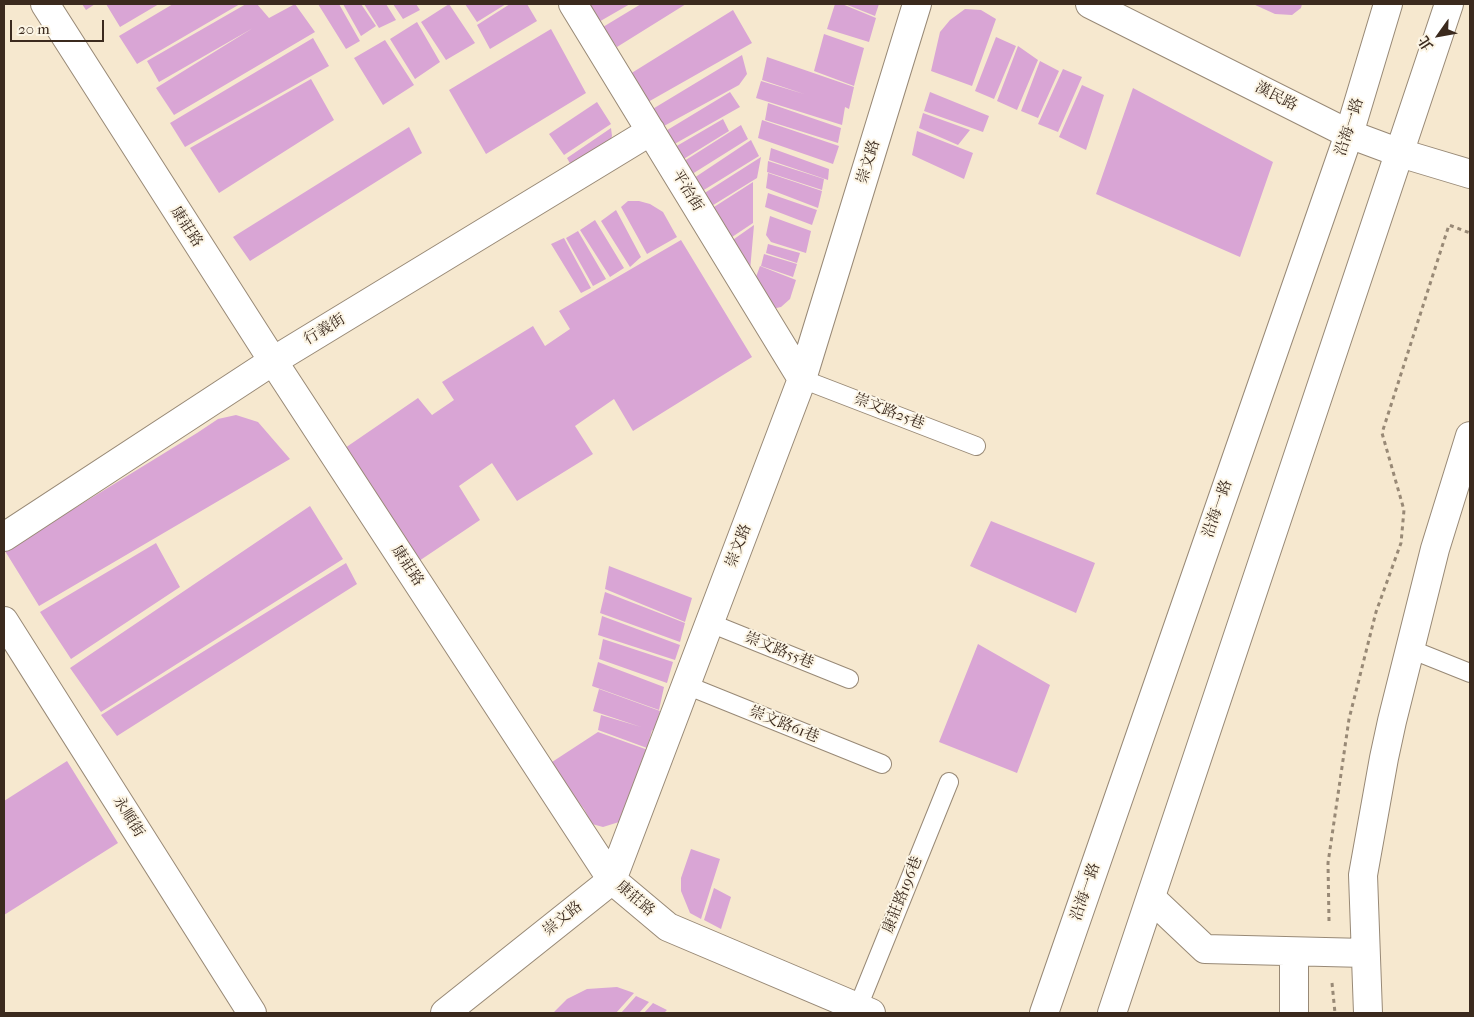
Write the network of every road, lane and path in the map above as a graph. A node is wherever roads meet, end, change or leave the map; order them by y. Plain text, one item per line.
1 (45, 4) edge
2 (573, 4) edge
3 (917, 4) edge
4 (1090, 4) edge
5 (1388, 4) edge
6 (1448, 4) edge
7 (651, 131) junction
8 (1349, 134) junction
9 (1400, 153) junction
10 (1470, 174) edge
11 (1470, 233) edge
12 (273, 361) junction
13 (802, 378) junction
14 (1470, 436) edge
15 (976, 446) dead end
16 (4, 537) edge
17 (4, 621) edge
18 (710, 623) junction
19 (1410, 649) junction
20 (1470, 673) edge
21 (849, 679) dead end
22 (686, 686) junction
23 (882, 764) dead end
24 (949, 782) dead end
25 (612, 880) junction
26 (1151, 898) junction
27 (1294, 952) junction
28 (1329, 953) junction
29 (1365, 953) junction
30 (864, 1010) edge
31 (252, 1013) edge
32 (445, 1013) edge
33 (1044, 1013) edge
34 (1112, 1013) edge
35 (1294, 1013) edge
36 (1335, 1013) edge
37 (1368, 1013) edge

1 - 12 street, 康莊路
2 - 7 street, 平治街
3 - 13 street, 崇文路
4 - 8 street, 漢民路
5 - 8 street, 沿海一路
6 - 9 street
7 - 12 street, 行義街
7 - 13 street, 平治街
8 - 9 street, 漢民路
8 - 33 street, 沿海一路
9 - 10 street, 漢民路
9 - 26 street
11 - 28 path
12 - 16 street, 行義街
12 - 25 street, 康莊路
13 - 15 lane, 崇文路25巷
13 - 18 street, 崇文路
14 - 19 street
17 - 31 street, 永順街
18 - 21 lane, 崇文路55巷
18 - 22 street, 崇文路
19 - 20 lane
19 - 29 street
22 - 23 lane, 崇文路61巷
22 - 25 street, 崇文路
24 - 30 lane, 康莊路196巷
25 - 30 street, 康莊路
25 - 32 street, 崇文路
26 - 27 street
26 - 34 street
27 - 28 street
27 - 35 street
28 - 29 street
28 - 36 path
29 - 37 street

